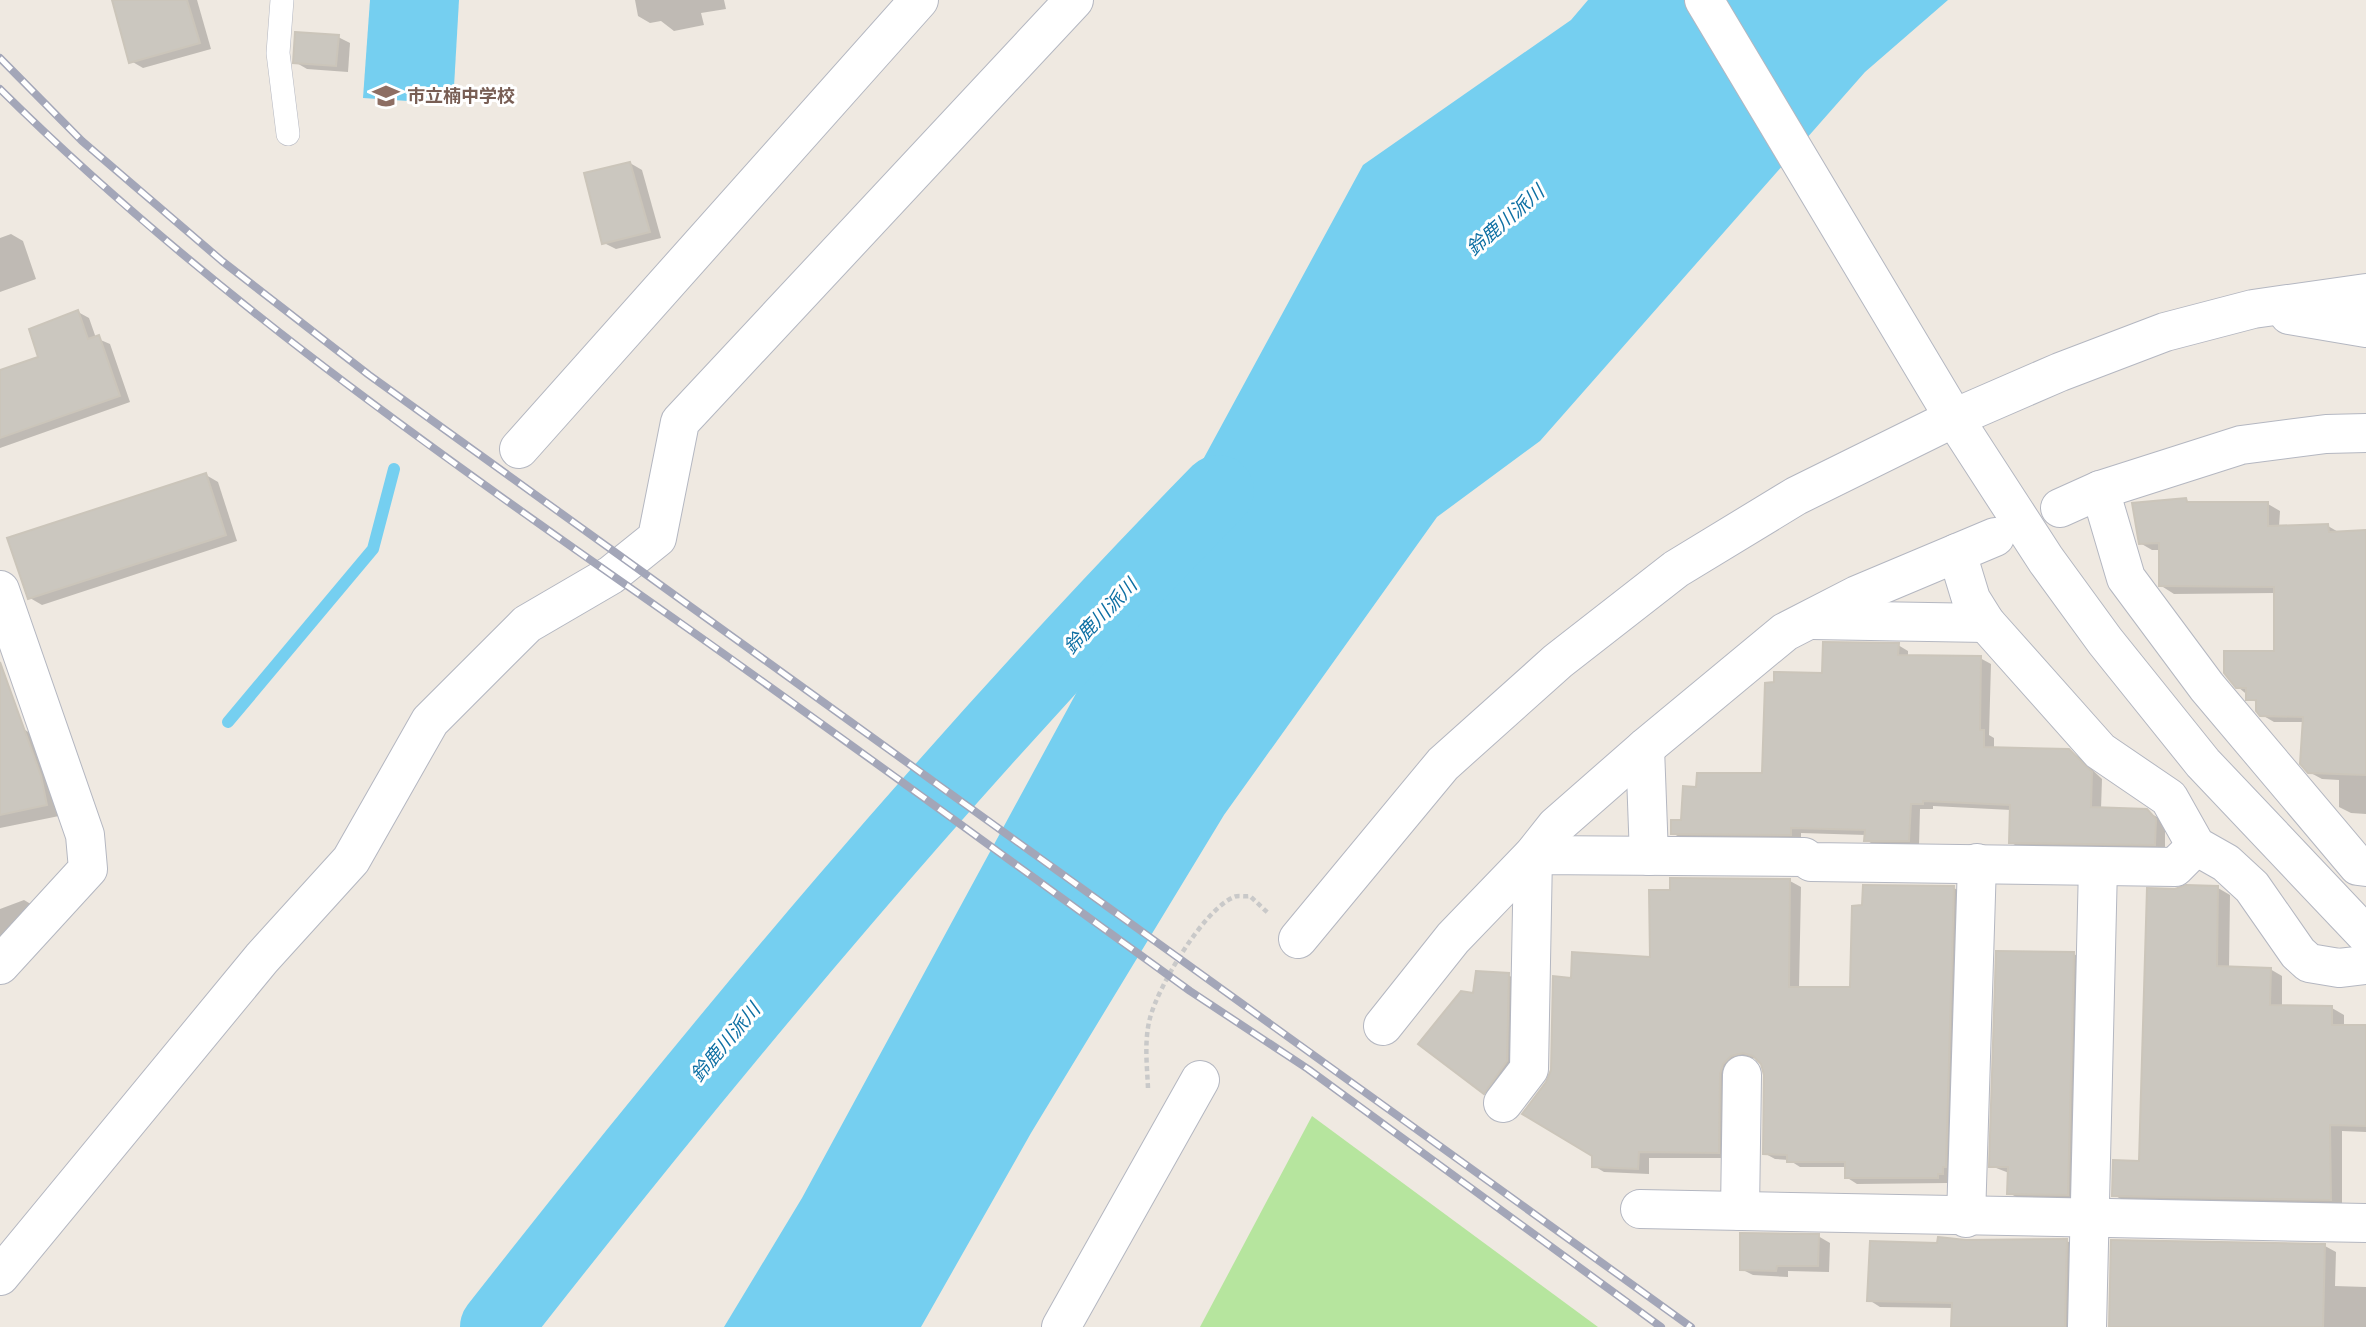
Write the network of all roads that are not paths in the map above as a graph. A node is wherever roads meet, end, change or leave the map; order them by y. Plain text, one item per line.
1 (282, 0) edge
2 (919, 0) edge
3 (1074, 0) edge
4 (1704, 0) edge
5 (288, 134) dead end
6 (2366, 293) edge
7 (2253, 309) junction
8 (2366, 328) edge
9 (1949, 409) junction
10 (2366, 433) edge
11 (519, 449) dead end
12 (2100, 490) junction
13 (2060, 508) dead end
14 (1995, 537) dead end
15 (1957, 553) junction
16 (0, 590) edge
17 (1807, 620) junction
18 (1986, 623) junction
19 (1645, 748) junction
20 (2196, 846) junction
21 (1533, 855) junction
22 (1649, 856) junction
23 (1978, 863) junction
24 (2098, 866) junction
25 (2366, 867) edge
26 (2366, 935) edge
27 (1298, 939) road end
28 (0, 965) edge
29 (2366, 965) edge
30 (1383, 1026) dead end
31 (1742, 1075) dead end
32 (1200, 1080) dead end
33 (1503, 1102) dead end
34 (1640, 1209) dead end
35 (1740, 1211) junction
36 (2090, 1217) junction
37 (1966, 1218) junction
38 (2366, 1223) edge
39 (0, 1276) edge
40 (1061, 1327) edge
41 (2087, 1327) edge

1 - 5 lane
2 - 11 street
3 - 39 street
4 - 9 street
6 - 7 street
7 - 8 street
7 - 9 street
9 - 26 street
9 - 27 street
10 - 12 street
12 - 13 street
12 - 25 street
14 - 15 street
15 - 17 street
15 - 18 street
16 - 28 street
17 - 18 street
17 - 19 street
18 - 20 street
19 - 21 street
19 - 22 street
20 - 24 street
20 - 29 street
21 - 22 street
21 - 30 street
21 - 33 street
22 - 23 street
23 - 24 street
23 - 37 street
24 - 36 street
31 - 35 street
32 - 40 street
34 - 35 street
35 - 37 street
36 - 37 street
36 - 38 street
36 - 41 street

